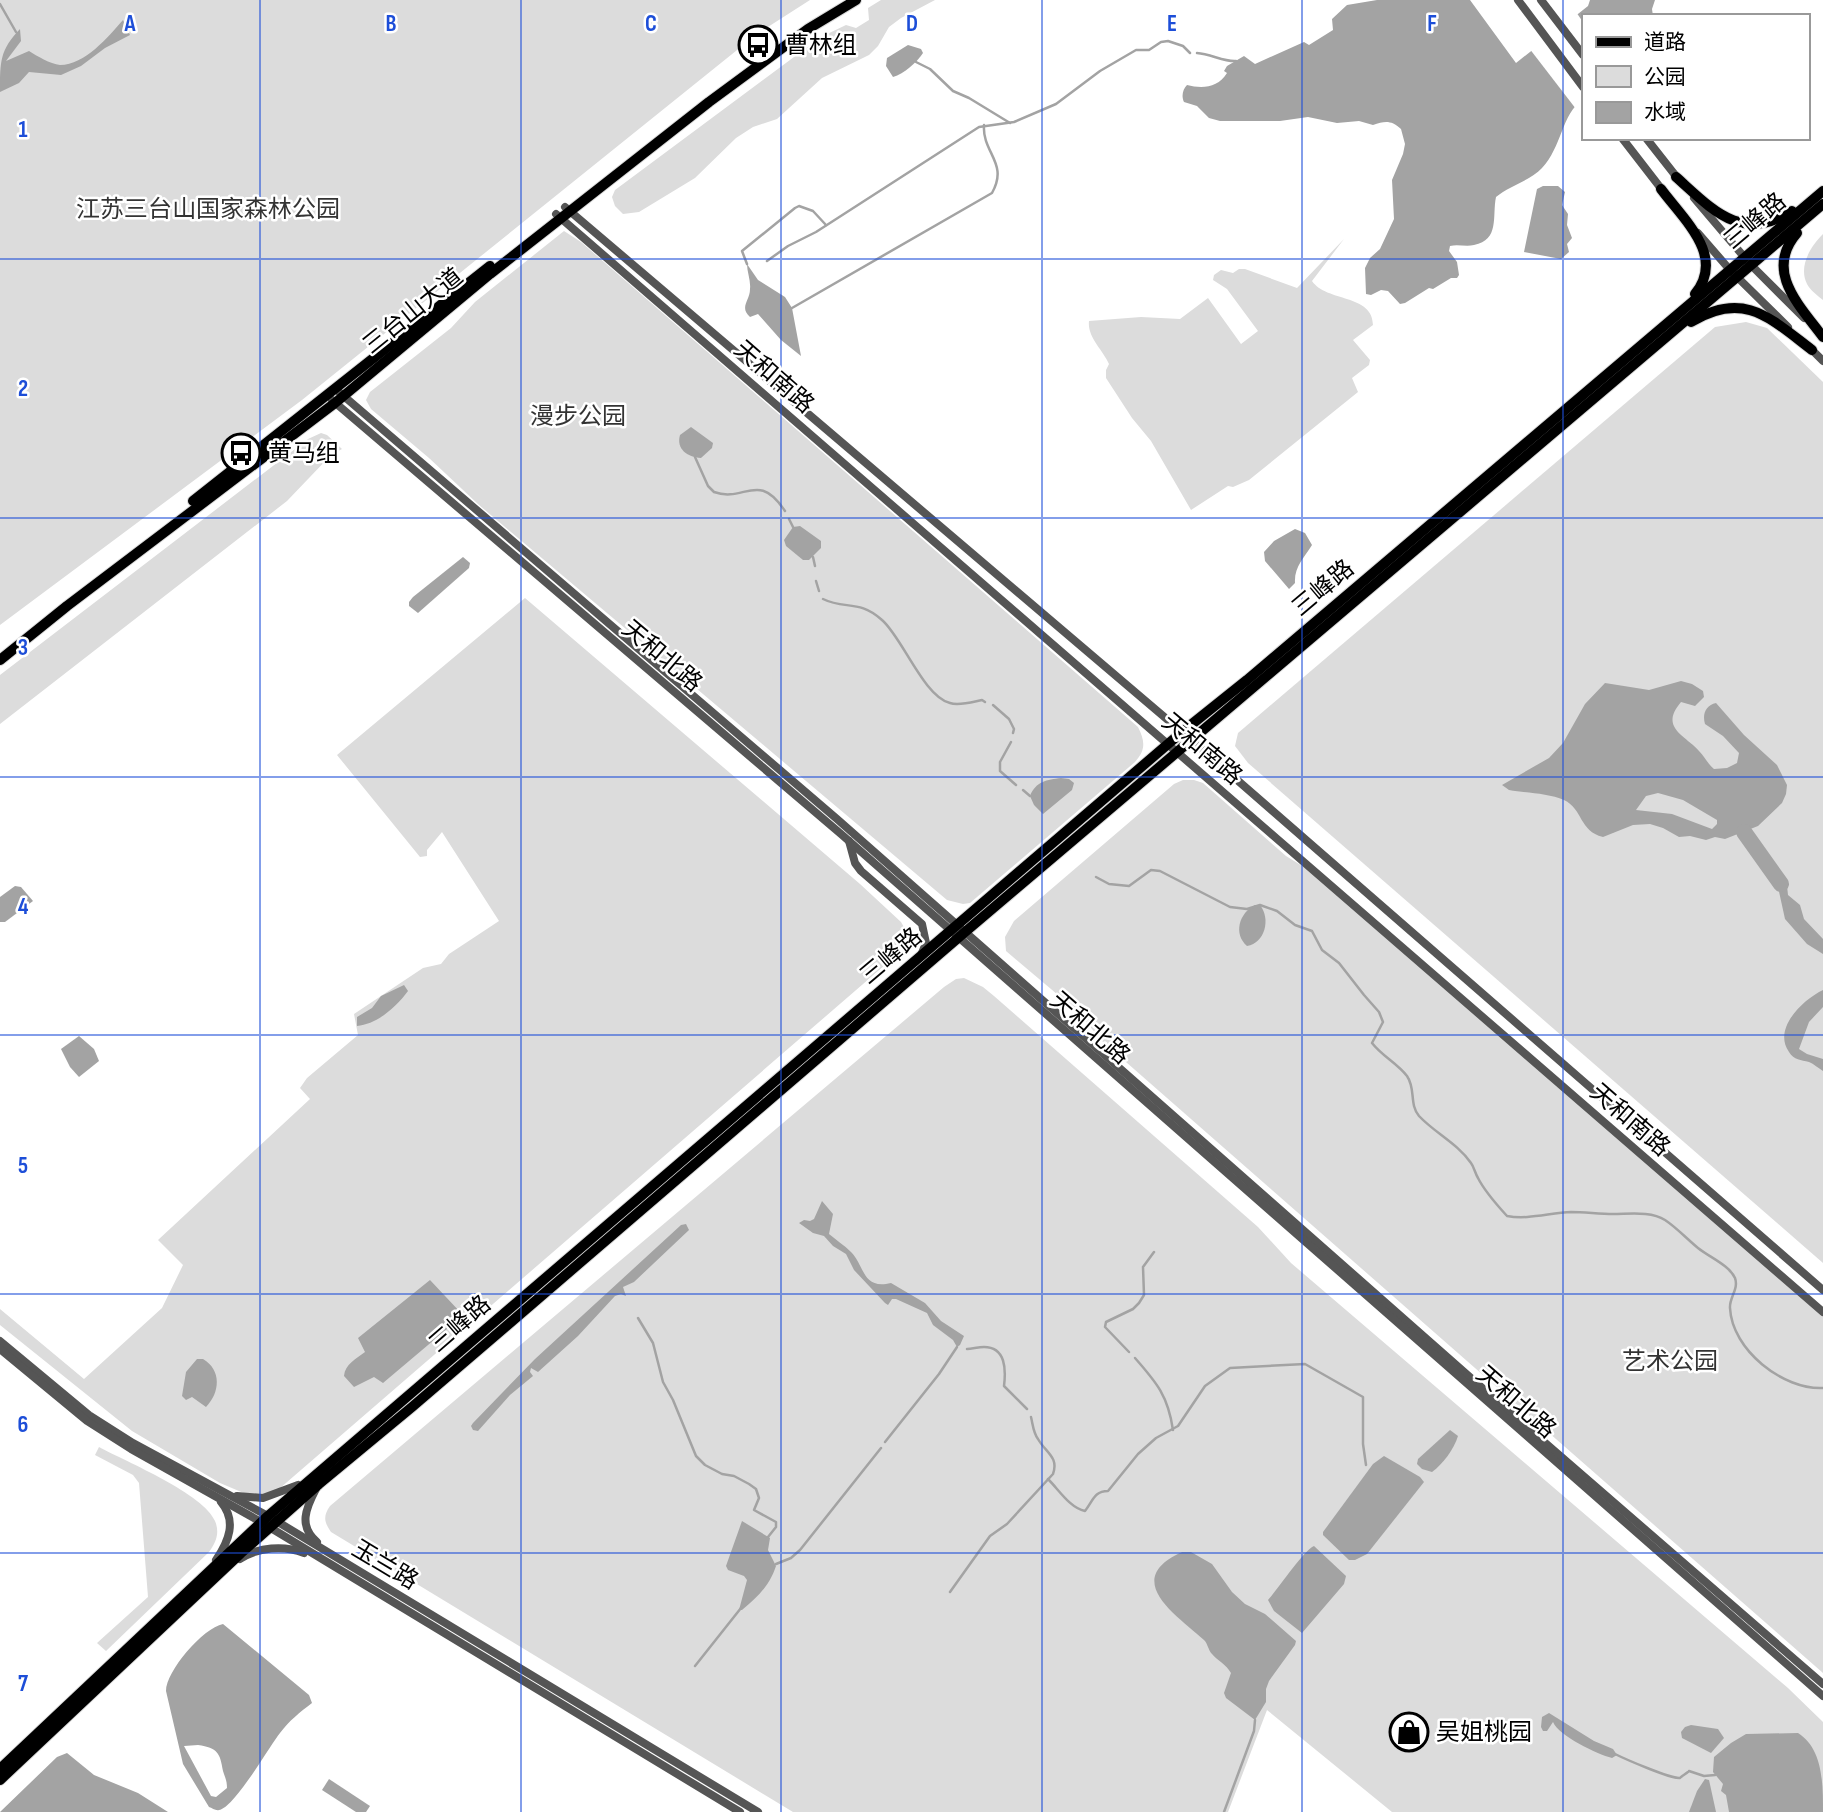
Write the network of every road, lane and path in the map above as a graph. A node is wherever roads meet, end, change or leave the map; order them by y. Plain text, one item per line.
1 (845, 0) edge
2 (856, 0) edge
3 (1518, 0) edge
4 (1541, 0) edge
5 (1582, 54) edge
6 (1582, 87) edge
7 (1624, 140) edge
8 (1648, 140) edge
9 (1676, 177) junction
10 (1661, 189) junction
11 (1823, 190) edge
12 (1823, 205) edge
13 (563, 213) junction
14 (1747, 261) junction
15 (1733, 273) junction
16 (1659, 337) junction
17 (1823, 337) edge
18 (1811, 350) junction
19 (1823, 361) edge
20 (335, 396) junction
21 (0, 651) edge
22 (0, 660) edge
23 (1182, 732) junction
24 (1192, 741) junction
25 (1167, 745) junction
26 (1178, 753) junction
27 (849, 841) junction
28 (959, 932) junction
29 (918, 960) junction
30 (1823, 1290) edge
31 (1823, 1312) edge
32 (0, 1341) edge
33 (0, 1349) edge
34 (316, 1480) junction
35 (207, 1487) junction
36 (269, 1522) junction
37 (333, 1561) junction
38 (213, 1573) junction
39 (1823, 1684) edge
40 (1823, 1696) edge
41 (0, 1769) edge
42 (0, 1780) edge
43 (740, 1812) edge
44 (758, 1812) edge

1 - 13 main road, 三台山大道
2 - 13 main road, 三台山大道
3 - 6 street
4 - 5 street
7 - 10 street
8 - 9 street
9 - 11 main road
9 - 14 street
10 - 15 street
10 - 16 main road
11 - 14 main road, 三峰路
12 - 14 main road, 三峰路
12 - 17 main road
13 - 20 main road, 三台山大道
13 - 23 street, 天和南路
13 - 25 street, 天和南路
14 - 15 main road, 三峰路
14 - 17 street
15 - 16 main road, 三峰路
15 - 18 street
16 - 18 main road
16 - 23 main road, 三峰路
16 - 24 main road, 三峰路
18 - 19 street
20 - 21 main road, 三台山大道
20 - 22 main road, 三台山大道
20 - 27 street, 天和北路
20 - 28 street, 天和北路
23 - 24 street, 天和南路
23 - 25 main road, 三峰路
24 - 26 main road, 三峰路
24 - 30 street, 天和南路
25 - 26 street, 天和南路
25 - 28 main road, 三峰路
26 - 28 main road, 三峰路
26 - 31 street, 天和南路
27 - 28 street, 天和北路
27 - 29 street
28 - 29 main road, 三峰路
28 - 34 main road, 三峰路
28 - 39 street, 天和北路
28 - 40 street, 天和北路
29 - 34 main road, 三峰路
32 - 35 street, 玉兰路
33 - 35 street, 玉兰路
34 - 35 street
34 - 36 main road, 三峰路
34 - 37 street
35 - 36 street, 玉兰路
35 - 38 street
36 - 37 street, 玉兰路
36 - 38 main road, 三峰路
37 - 38 street
37 - 43 street, 玉兰路
37 - 44 street, 玉兰路
38 - 41 main road, 三峰路
38 - 42 main road, 三峰路

